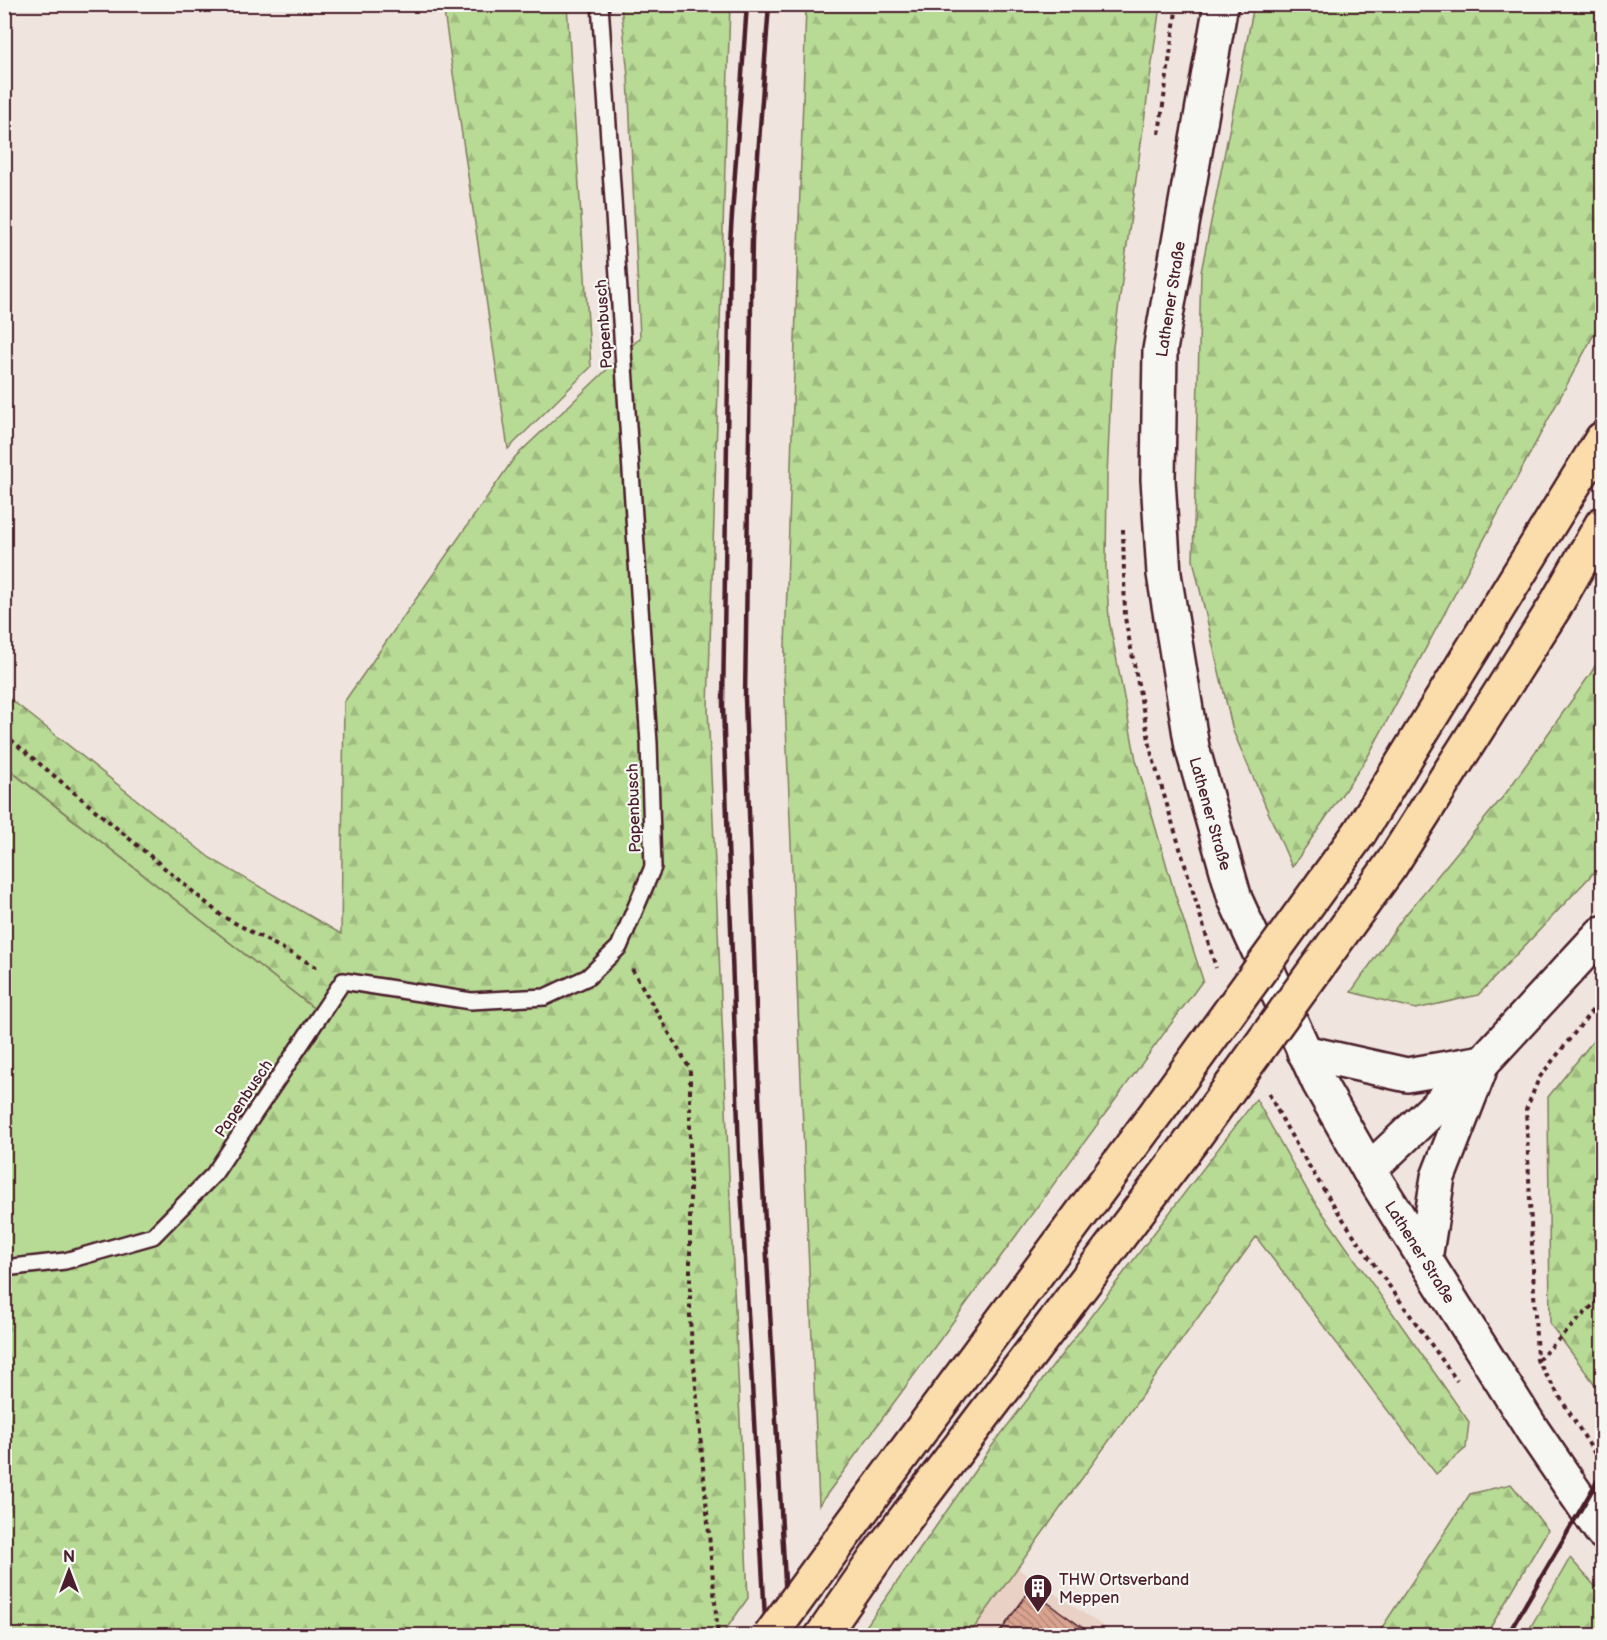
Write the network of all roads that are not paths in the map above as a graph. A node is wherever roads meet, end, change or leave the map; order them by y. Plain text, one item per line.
1 (600, 4) edge
2 (1221, 4) edge
3 (1602, 439) edge
4 (1602, 524) edge
5 (1602, 933) edge
6 (1304, 1052) junction
7 (1483, 1062) junction
8 (1369, 1170) junction
9 (1425, 1260) junction
10 (4, 1268) edge
11 (1602, 1532) edge
12 (770, 1635) edge
13 (822, 1635) edge

1 - 10 lane, Papenbusch
2 - 6 street, Lathener Straße
3 - 12 highway, bridge
4 - 13 highway, bridge
5 - 7 street
6 - 7 street
6 - 8 street, Lathener Straße
7 - 8 street
7 - 9 street
8 - 9 street, Lathener Straße
9 - 11 street, Lathener Straße

